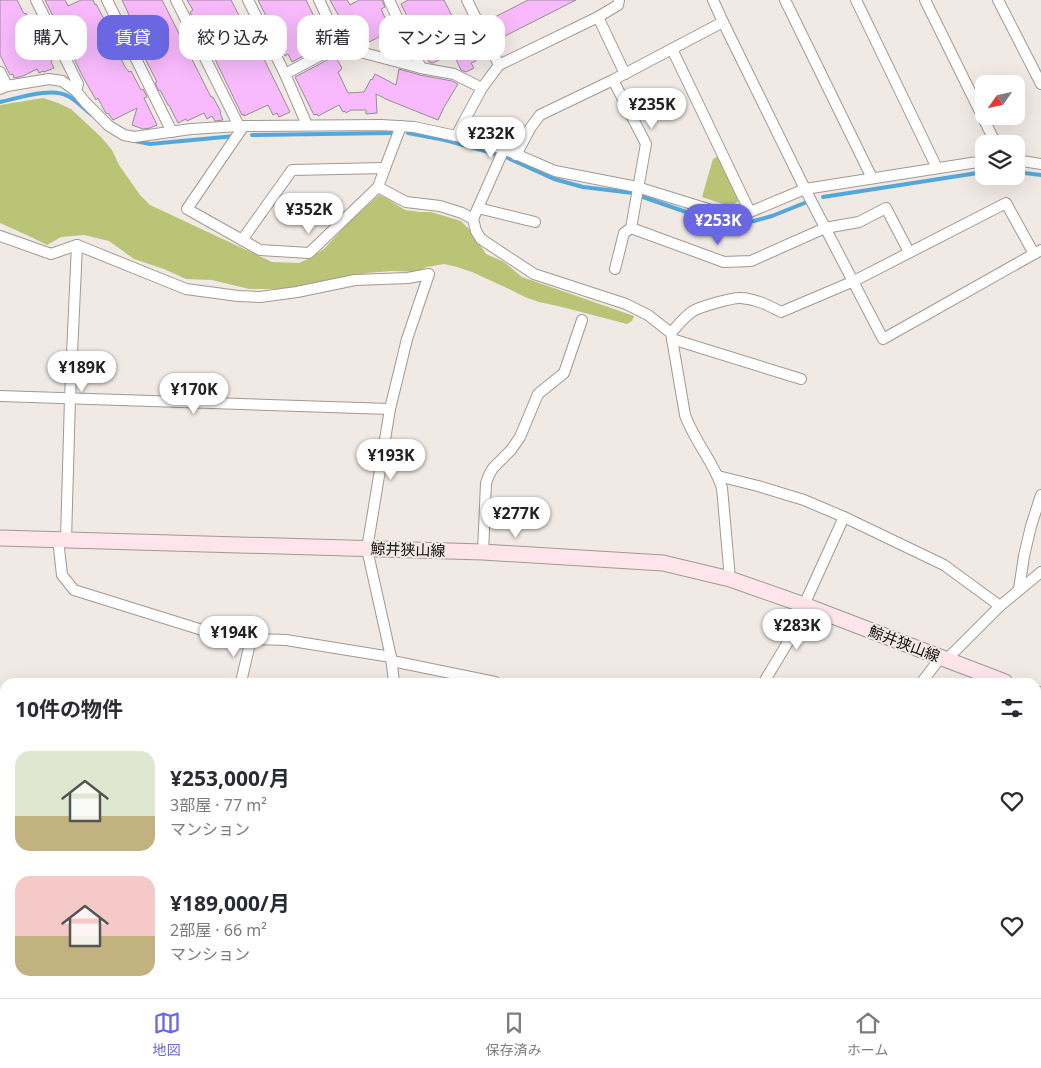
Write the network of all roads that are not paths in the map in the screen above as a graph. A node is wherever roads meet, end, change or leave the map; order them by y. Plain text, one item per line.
1 (36, 0) edge
2 (107, 0) edge
3 (176, 0) edge
4 (248, 0) edge
5 (319, 0) edge
6 (389, 0) edge
7 (467, 0) edge
8 (619, 0) edge
9 (713, 0) edge
10 (786, 0) edge
11 (856, 0) edge
12 (925, 0) edge
13 (998, 0) edge
14 (326, 15) edge
15 (598, 17) junction
16 (723, 22) junction
17 (672, 49) junction
18 (369, 54) edge
19 (312, 60) edge
20 (499, 65) junction
21 (421, 68) junction
22 (0, 72) edge
23 (285, 74) junction
24 (625, 74) junction
25 (613, 80) junction
26 (1041, 84) edge
27 (4, 87) edge
28 (482, 88) junction
29 (76, 91) junction
30 (307, 125) junction
31 (401, 126) junction
32 (241, 127) junction
33 (172, 132) junction
34 (992, 135) edge
35 (456, 136) junction
36 (504, 149) junction
37 (516, 155) junction
38 (1025, 161) edge
39 (975, 162) edge
40 (1041, 164) edge
41 (384, 168) junction
42 (937, 168) junction
43 (872, 178) junction
44 (378, 187) junction
45 (637, 188) junction
46 (805, 189) junction
47 (478, 208) junction
48 (750, 212) junction
49 (473, 219) junction
50 (535, 222) dead end
51 (631, 228) junction
52 (825, 228) junction
53 (0, 236) edge
54 (242, 240) junction
55 (76, 245) junction
56 (909, 252) junction
57 (1037, 252) edge
58 (615, 269) dead end
59 (854, 280) junction
60 (582, 320) dead end
61 (672, 336) junction
62 (802, 379) dead end
63 (0, 396) edge
64 (70, 398) junction
65 (390, 409) junction
66 (718, 476) junction
67 (1041, 496) edge
68 (844, 517) junction
69 (0, 538) edge
70 (62, 540) junction
71 (367, 549) junction
72 (483, 552) junction
73 (1041, 572) edge
74 (730, 579) junction
75 (1020, 589) junction
76 (806, 606) junction
77 (1000, 606) junction
78 (251, 639) junction
79 (392, 659) junction
80 (943, 659) junction
81 (243, 678) edge
82 (394, 678) edge
83 (473, 678) edge
84 (766, 678) edge
85 (926, 678) edge
86 (994, 678) edge

1 - 29 street
2 - 33 street
3 - 32 street
4 - 23 street
5 - 14 street
6 - 21 street
7 - 20 street
8 - 15 street
9 - 16 street
10 - 43 street
11 - 42 street
12 - 34 street
13 - 26 street
15 - 20 street
15 - 24 street
16 - 17 street
16 - 46 street
17 - 24 street
17 - 48 street
18 - 21 street
19 - 23 street
20 - 28 street
21 - 28 street
22 - 27 street
23 - 30 street
24 - 25 street
25 - 37 street
25 - 45 street
27 - 29 street
28 - 35 street
29 - 33 street
30 - 31 street
30 - 32 street
31 - 35 street
31 - 41 street
32 - 33 street
32 - 54 street
35 - 36 street
36 - 37 street
36 - 47 street
37 - 45 street
38 - 40 street
39 - 42 street
41 - 44 street
41 - 54 street
42 - 43 street
43 - 46 street
44 - 49 street
44 - 54 street
45 - 48 street
45 - 51 street
46 - 48 street
46 - 52 street
47 - 49 street
47 - 50 street
49 - 61 street
51 - 52 street
51 - 58 street
52 - 56 street
52 - 59 street
53 - 55 street
55 - 64 street
55 - 65 street
56 - 57 street
56 - 59 street
57 - 59 street
59 - 61 street
60 - 72 street
61 - 62 street
61 - 66 street
63 - 64 street
64 - 65 street
64 - 70 street
65 - 71 street
66 - 68 street
66 - 74 street
67 - 75 street
68 - 76 street
68 - 77 street
69 - 70 main road, 鯨井狭山線
70 - 71 main road, 鯨井狭山線
70 - 78 street
71 - 72 main road, 鯨井狭山線
71 - 79 street
72 - 74 main road, 鯨井狭山線
73 - 75 street
74 - 76 main road, 鯨井狭山線
75 - 77 street
76 - 80 main road, 鯨井狭山線
76 - 84 street
77 - 80 street
78 - 79 street
78 - 81 street
79 - 82 street
79 - 83 street
80 - 85 street
80 - 86 main road, 鯨井狭山線

